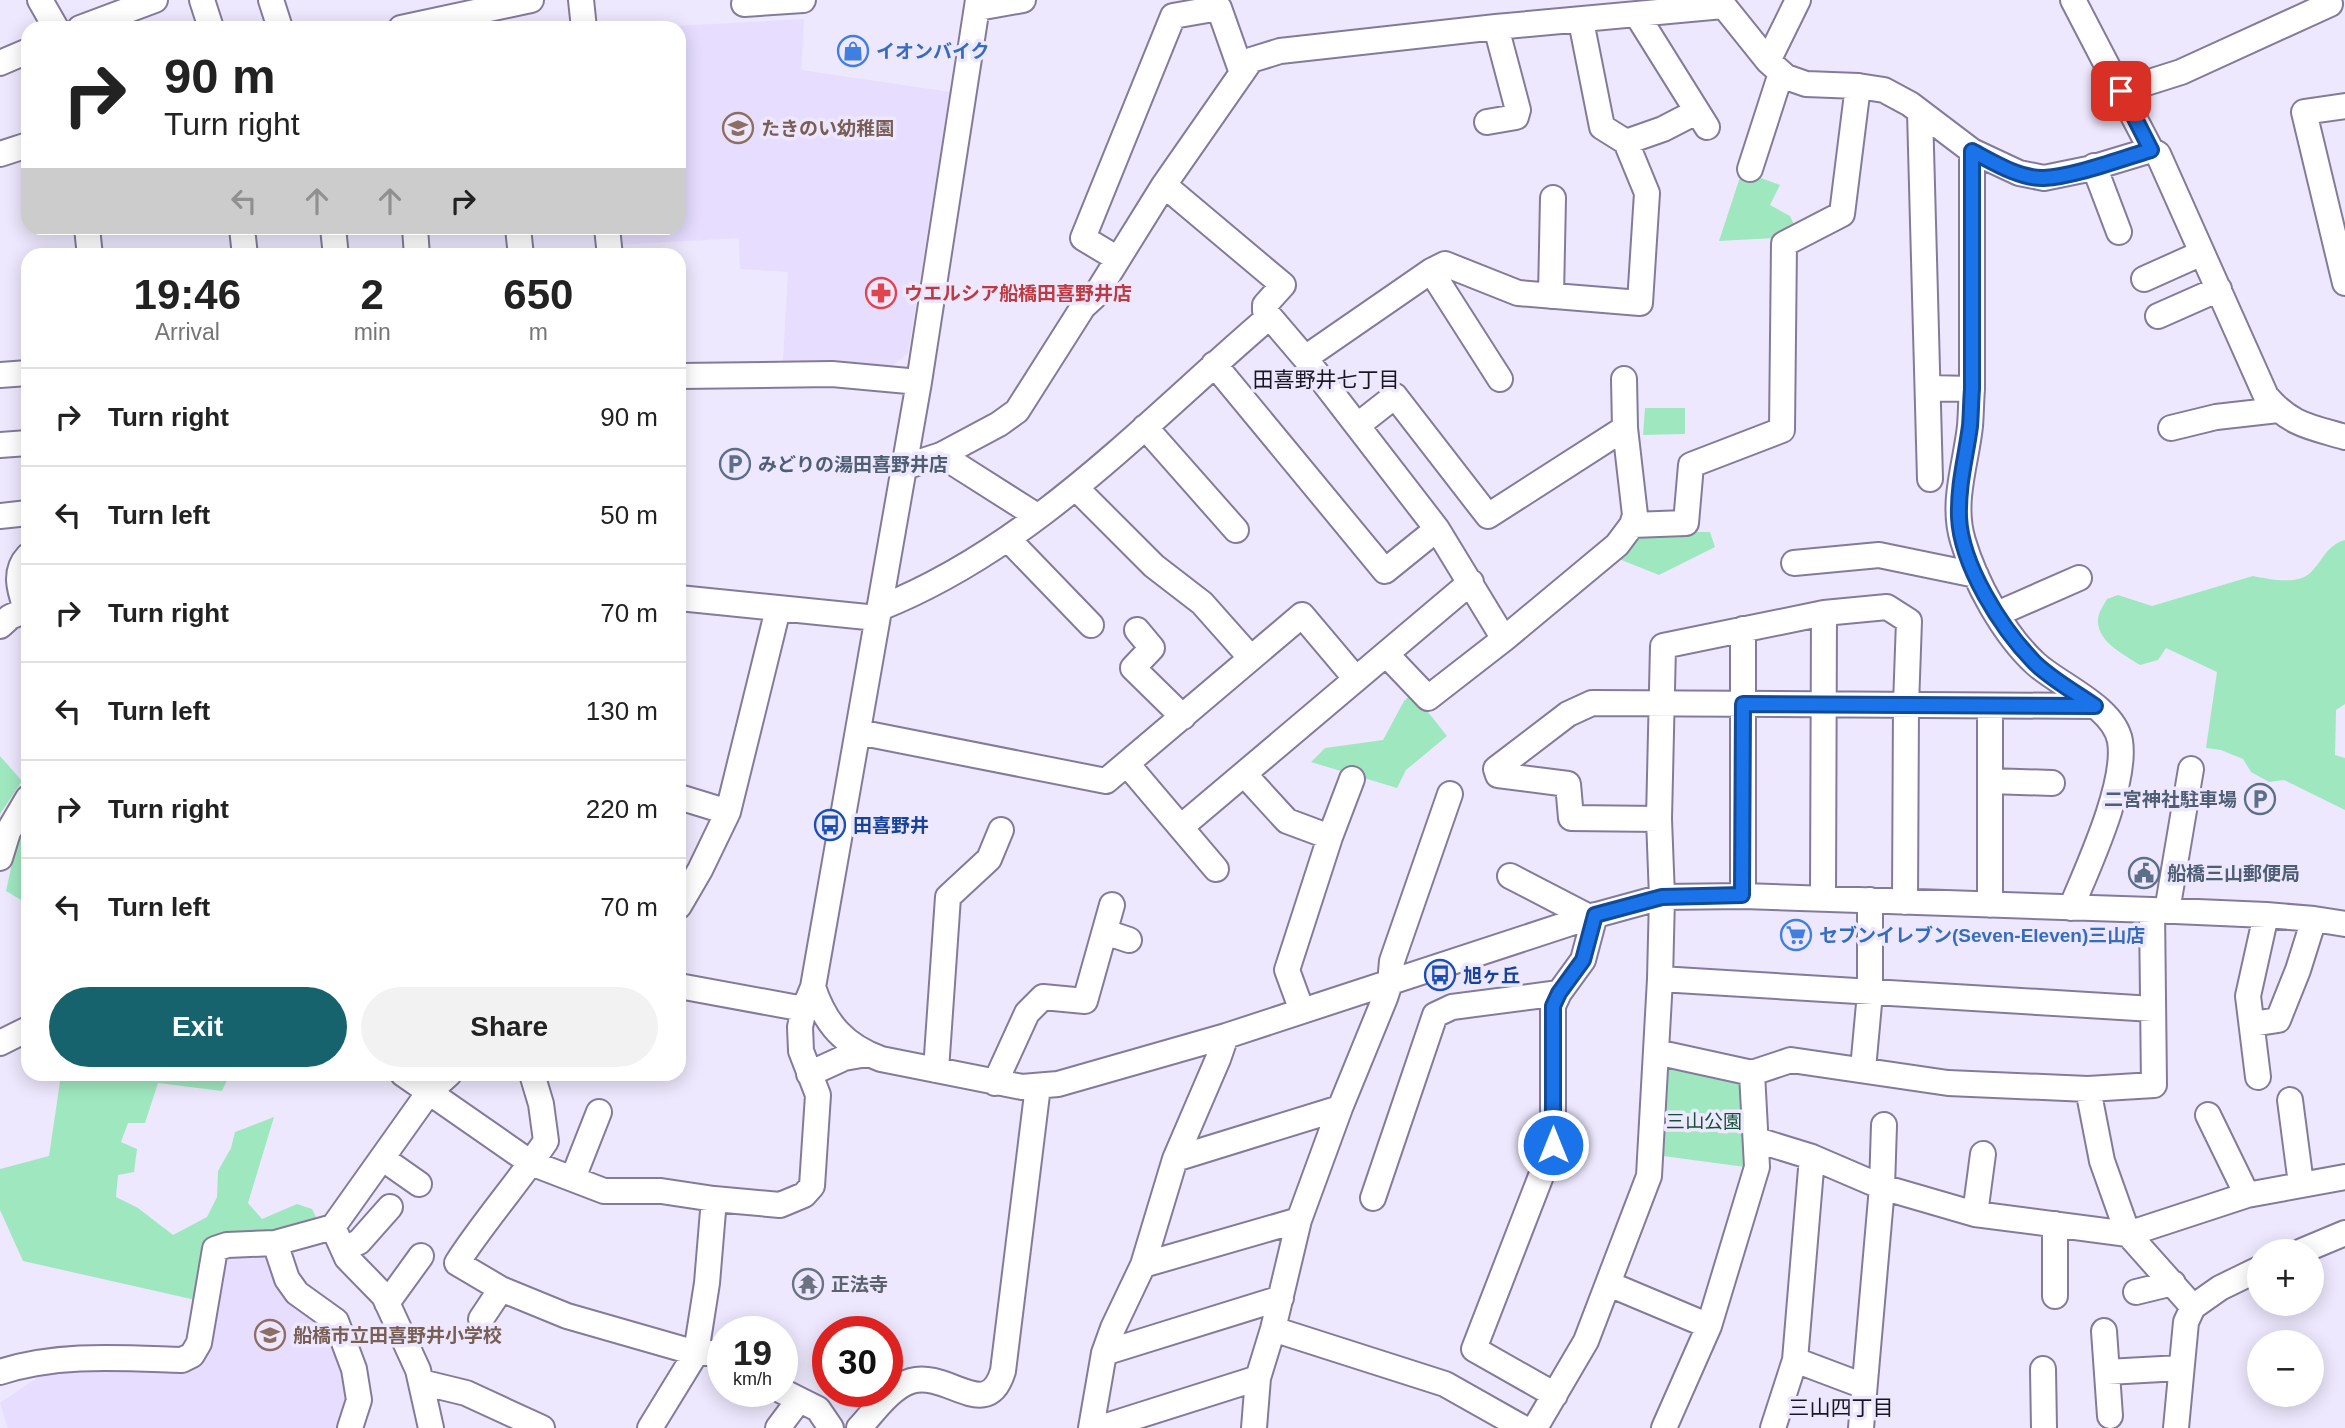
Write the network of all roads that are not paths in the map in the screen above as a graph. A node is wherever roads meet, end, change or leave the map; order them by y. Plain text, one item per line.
1 (40, 0) edge
2 (155, 0) edge
3 (202, 0) edge
4 (271, 0) edge
5 (531, 0) edge
6 (581, 0) edge
7 (803, 0) edge
8 (1023, 0) edge
9 (1798, 0) edge
10 (2073, 0) edge
11 (1721, 3) edge
12 (978, 4) edge
13 (2334, 4) edge
14 (744, 8) edge
15 (1637, 15) junction
16 (498, 18) edge
17 (1581, 20) junction
18 (52, 21) edge
19 (99, 21) edge
20 (209, 21) edge
21 (277, 21) edge
22 (470, 21) edge
23 (583, 21) edge
24 (1496, 27) junction
25 (21, 54) edge
26 (0, 63) edge
27 (1774, 67) junction
28 (1242, 73) junction
29 (2116, 82) junction
30 (1858, 86) junction
31 (2345, 106) edge
32 (1920, 112) junction
33 (1487, 122) dead end
34 (1626, 142) junction
35 (21, 147) edge
36 (2151, 150) junction
37 (1972, 151) junction
38 (0, 154) edge
39 (2094, 166) junction
40 (1750, 169) dead end
41 (1164, 185) junction
42 (1553, 198) dead end
43 (2119, 232) dead end
44 (2202, 253) junction
45 (1118, 259) junction
46 (1431, 271) junction
47 (2144, 279) dead end
48 (2345, 283) edge
49 (2219, 289) junction
50 (1551, 296) junction
51 (2158, 316) dead end
52 (1269, 317) junction
53 (1305, 358) junction
54 (1214, 363) junction
55 (21, 374) edge
56 (0, 375) edge
57 (686, 376) edge
58 (1500, 379) dead end
59 (1623, 379) dead end
60 (919, 382) junction
61 (1928, 388) junction
62 (1972, 389) junction
63 (2278, 410) junction
64 (1357, 425) junction
65 (1145, 427) junction
66 (1625, 428) junction
67 (2171, 428) dead end
68 (2345, 437) edge
69 (21, 444) edge
70 (0, 445) edge
71 (941, 455) junction
72 (905, 467) junction
73 (1930, 479) dead end
74 (1076, 488) junction
75 (21, 514) edge
76 (0, 516) edge
77 (1037, 516) junction
78 (1632, 525) junction
79 (1437, 529) junction
80 (1236, 530) dead end
81 (1008, 539) junction
82 (1794, 563) dead end
83 (21, 568) edge
84 (1976, 575) junction
85 (2079, 578) dead end
86 (1471, 582) junction
87 (21, 594) edge
88 (686, 599) edge
89 (778, 609) junction
90 (21, 612) edge
91 (878, 613) junction
92 (1824, 614) junction
93 (1997, 614) junction
94 (1091, 625) dead end
95 (0, 626) edge
96 (1743, 629) junction
97 (1137, 630) dead end
98 (1504, 639) junction
99 (1386, 654) junction
100 (1250, 657) junction
101 (1356, 679) junction
102 (1660, 704) junction
103 (1743, 704) junction
104 (1824, 705) junction
105 (1906, 705) junction
106 (1990, 706) junction
107 (2095, 706) junction
108 (1183, 717) junction
109 (858, 732) junction
110 (1127, 764) junction
111 (2191, 769) dead end
112 (1244, 774) junction
113 (1352, 779) dead end
114 (1990, 781) junction
115 (2052, 783) dead end
116 (1450, 794) dead end
117 (686, 799) edge
118 (21, 810) edge
119 (729, 812) junction
120 (1659, 819) junction
121 (1181, 827) junction
122 (1001, 830) dead end
123 (1330, 837) junction
124 (0, 858) edge
125 (1216, 869) dead end
126 (1510, 876) dead end
127 (686, 894) edge
128 (1742, 895) junction
129 (1662, 897) junction
130 (1824, 898) junction
131 (1870, 900) junction
132 (1905, 902) junction
133 (1112, 905) dead end
134 (1990, 905) junction
135 (2071, 908) junction
136 (2159, 911) junction
137 (2266, 915) junction
138 (1592, 916) junction
139 (2314, 919) junction
140 (2345, 924) edge
141 (1105, 932) junction
142 (1129, 940) dead end
143 (1660, 979) junction
144 (1390, 983) junction
145 (686, 987) edge
146 (1559, 993) junction
147 (1870, 993) junction
148 (808, 998) junction
149 (2152, 1009) junction
150 (1302, 1011) junction
151 (2252, 1024) junction
152 (21, 1033) edge
153 (1226, 1036) junction
154 (0, 1042) edge
155 (1656, 1052) junction
156 (867, 1054) junction
157 (1863, 1069) junction
158 (936, 1070) junction
159 (809, 1073) junction
160 (1752, 1073) junction
161 (2258, 1077) dead end
162 (413, 1081) edge
163 (442, 1081) edge
164 (533, 1081) edge
165 (995, 1083) junction
166 (1038, 1086) junction
167 (2088, 1088) junction
168 (429, 1093) junction
169 (2290, 1100) dead end
170 (1340, 1108) junction
171 (599, 1112) dead end
172 (2208, 1115) dead end
173 (1884, 1125) dead end
174 (1757, 1140) junction
175 (1983, 1154) dead end
176 (1812, 1157) junction
177 (382, 1158) junction
178 (1175, 1159) junction
179 (531, 1164) junction
180 (2345, 1177) edge
181 (573, 1178) junction
182 (419, 1184) dead end
183 (2301, 1184) junction
184 (1882, 1186) junction
185 (2247, 1195) junction
186 (1373, 1198) dead end
187 (714, 1199) junction
188 (390, 1208) dead end
189 (1975, 1214) junction
190 (1298, 1220) junction
191 (2055, 1224) junction
192 (2345, 1233) edge
193 (2128, 1234) junction
194 (338, 1238) junction
195 (2324, 1242) edge
196 (275, 1243) junction
197 (421, 1256) dead end
198 (1143, 1265) junction
199 (2247, 1275) edge
200 (2173, 1283) junction
201 (1609, 1284) junction
202 (502, 1289) junction
203 (2137, 1292) dead end
204 (2055, 1296) dead end
205 (1281, 1298) junction
206 (387, 1303) junction
207 (2193, 1307) junction
208 (481, 1319) dead end
209 (1709, 1326) junction
210 (1273, 1329) junction
211 (2104, 1331) dead end
212 (696, 1353) junction
213 (707, 1353) edge
214 (1104, 1353) junction
215 (1795, 1360) junction
216 (2180, 1368) junction
217 (2043, 1369) dead end
218 (0, 1372) edge
219 (2107, 1372) junction
220 (1258, 1378) junction
221 (421, 1382) junction
222 (1864, 1386) junction
223 (1555, 1395) junction
224 (798, 1399) edge
225 (787, 1407) edge
226 (2110, 1416) dead end
227 (1260, 1426) edge
228 (350, 1428) edge
229 (431, 1428) edge
230 (542, 1428) edge
231 (650, 1428) edge
232 (778, 1428) edge
233 (831, 1428) edge
234 (859, 1428) edge
235 (1091, 1428) edge
236 (1100, 1428) edge
237 (1523, 1428) edge
238 (1535, 1428) edge
239 (1664, 1428) edge
240 (1773, 1428) edge
241 (1861, 1428) edge
242 (2044, 1428) edge
243 (2176, 1428) edge

1 - 18 street
2 - 19 street
3 - 20 street
4 - 21 street
5 - 16 street
6 - 23 street
7 - 14 street
8 - 12 street
9 - 27 street
10 - 29 street
11 - 15 street
11 - 27 street
12 - 60 street
13 - 29 street
15 - 17 street
15 - 34 street
16 - 22 street
17 - 24 street
17 - 34 street
24 - 28 street
24 - 33 street
25 - 26 street
27 - 30 street
27 - 40 street
28 - 41 street
28 - 45 street
29 - 36 street
30 - 32 street
30 - 78 street
31 - 48 street
32 - 37 street
32 - 61 street
34 - 50 street
35 - 38 street
36 - 39 street
36 - 44 street
37 - 39 street
37 - 62 street
39 - 43 street
41 - 45 street
41 - 52 street
42 - 50 street
44 - 47 street
44 - 49 street
45 - 71 street
46 - 50 street
46 - 53 street
46 - 58 street
49 - 51 street
49 - 63 street
52 - 53 street
52 - 54 street
53 - 64 street
54 - 65 street
54 - 79 street
55 - 56 street
57 - 60 street
59 - 66 street
60 - 72 street
61 - 62 street
61 - 73 street
62 - 84 street
63 - 67 street
63 - 68 street
64 - 66 street
64 - 79 street
65 - 74 street
65 - 80 street
66 - 78 street
69 - 70 street
71 - 72 street
71 - 77 street
72 - 91 street
74 - 77 street
74 - 100 street
75 - 76 street
77 - 81 street
78 - 98 street
79 - 86 street
81 - 91 street
81 - 94 street
82 - 84 street
83 - 87 street
84 - 93 street
85 - 93 street
86 - 98 street
86 - 99 street
88 - 89 street
89 - 91 street
89 - 119 street
90 - 95 street
91 - 109 street
92 - 96 street
92 - 104 street
92 - 105 street
93 - 107 street
96 - 102 street
96 - 103 street
97 - 108 street
98 - 99 street
99 - 101 street
100 - 101 street
100 - 108 street
101 - 112 street
102 - 103 street
102 - 120 street
102 - 120 street
103 - 104 street
103 - 128 street
104 - 105 street
104 - 130 street
105 - 106 street
105 - 132 street
106 - 107 street
106 - 114 street
107 - 135 street
108 - 110 street
109 - 110 street
109 - 148 street
110 - 121 street
111 - 136 street
112 - 121 street
112 - 123 street
113 - 123 street
114 - 115 street
114 - 134 street
116 - 144 street
117 - 119 street
118 - 124 street
119 - 127 street
120 - 129 street
121 - 125 street
122 - 158 street
123 - 150 street
126 - 138 street
128 - 129 street
128 - 130 street
129 - 138 street
129 - 143 street
130 - 131 street
131 - 132 street
131 - 147 street
132 - 134 street
133 - 141 street
134 - 135 street
135 - 136 street
136 - 137 street
136 - 149 street
137 - 139 street
137 - 151 street
138 - 144 street
138 - 146 street
139 - 140 street
139 - 151 street
141 - 142 street
141 - 165 street
143 - 147 street
143 - 155 street
144 - 150 street
144 - 170 street
145 - 148 street
146 - 186 street
146 - 223 street
147 - 149 street
147 - 157 street
148 - 156 street
148 - 159 street
149 - 167 street
150 - 153 street
151 - 161 street
152 - 154 street
153 - 166 street
153 - 178 street
155 - 160 street
155 - 201 street
156 - 158 street
156 - 159 street
157 - 160 street
157 - 167 street
158 - 165 street
159 - 187 street
160 - 174 street
162 - 168 street
163 - 168 street
164 - 179 street
165 - 166 street
166 - 234 street
167 - 193 street
168 - 177 street
168 - 179 street
169 - 183 street
170 - 178 street
170 - 190 street
171 - 181 street
172 - 185 street
173 - 184 street
174 - 176 street
174 - 209 street
175 - 189 street
176 - 184 street
176 - 215 street
177 - 182 street
177 - 194 street
178 - 198 street
179 - 181 street
179 - 202 street
180 - 183 street
181 - 187 street
183 - 185 street
184 - 189 street
184 - 222 street
185 - 193 street
187 - 212 street
188 - 194 street
189 - 191 street
190 - 198 street
190 - 205 street
191 - 193 street
191 - 204 street
192 - 195 street
193 - 200 street
194 - 196 street
194 - 206 street
196 - 218 street
196 - 228 street
197 - 206 street
198 - 214 street
199 - 207 street
200 - 203 street
200 - 207 street
201 - 209 street
201 - 223 street
202 - 208 street
202 - 212 street
205 - 210 street
205 - 214 street
206 - 221 street
207 - 216 street
209 - 239 street
210 - 220 street
210 - 237 street
211 - 219 street
212 - 213 street
212 - 231 street
214 - 235 street
215 - 222 street
215 - 240 street
216 - 219 street
216 - 243 street
217 - 242 street
219 - 226 street
220 - 227 street
220 - 236 street
221 - 229 street
221 - 230 street
222 - 241 street
223 - 238 street
224 - 233 street
225 - 232 street

